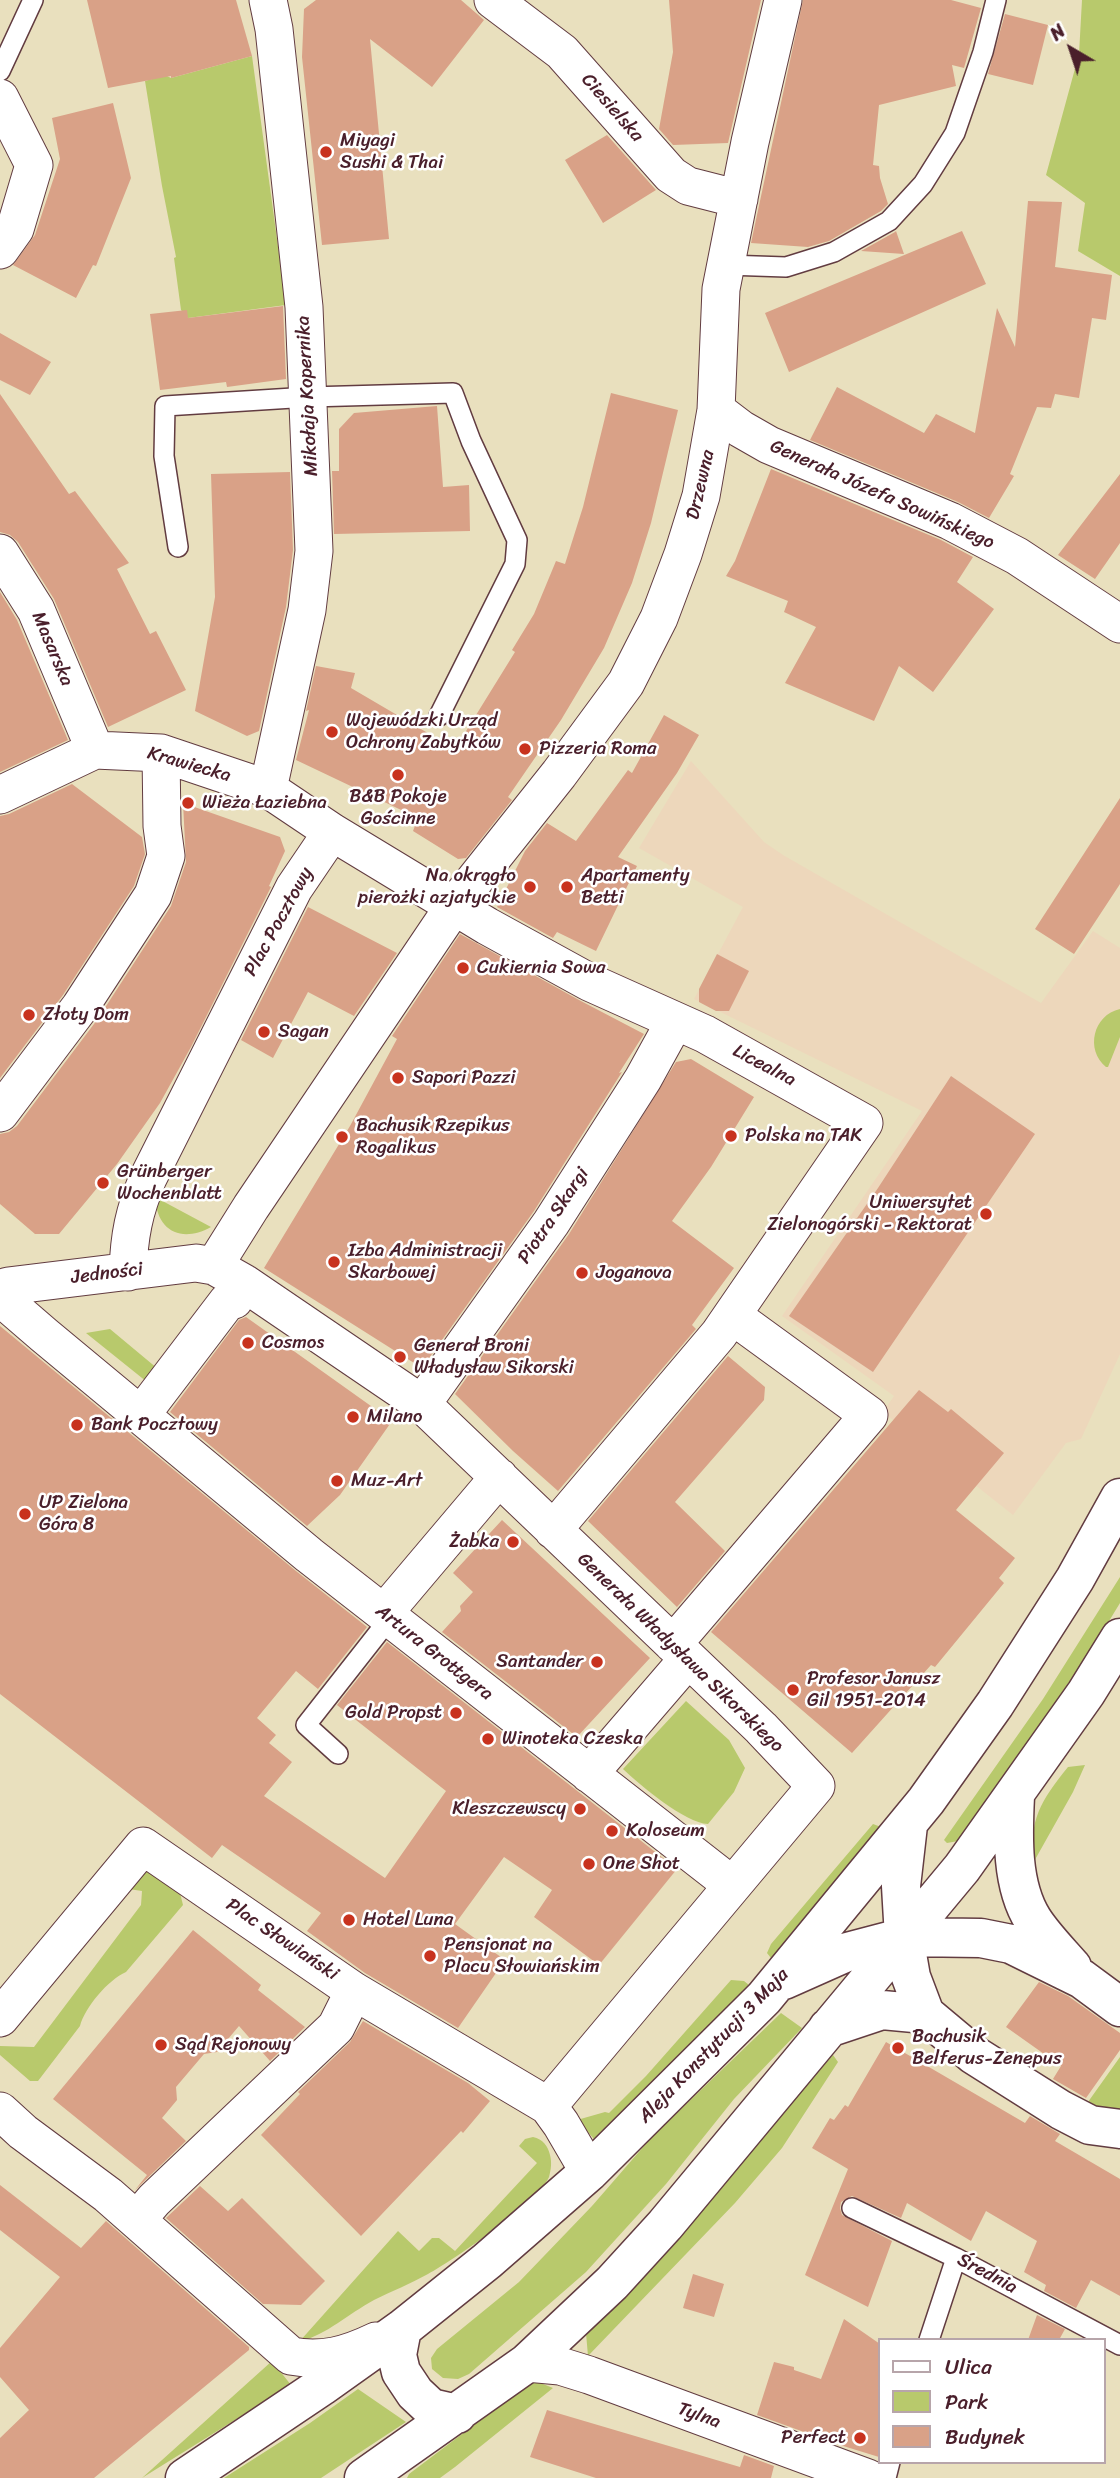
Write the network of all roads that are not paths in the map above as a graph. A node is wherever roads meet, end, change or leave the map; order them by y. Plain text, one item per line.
1 (33, 0) edge
2 (268, 0) edge
3 (493, 0) edge
4 (783, 0) edge
5 (996, 0) edge
6 (0, 71) edge
7 (0, 98) edge
8 (739, 199) junction
9 (0, 250) edge
10 (726, 265) junction
11 (309, 397) junction
12 (716, 410) junction
13 (178, 547) dead end
14 (0, 553) edge
15 (1120, 624) edge
16 (439, 716) dead end
17 (95, 750) junction
18 (161, 753) junction
19 (268, 789) junction
20 (0, 795) edge
21 (332, 832) junction
22 (454, 906) junction
23 (675, 1021) junction
24 (0, 1113) edge
25 (214, 1266) junction
26 (128, 1272) junction
27 (6, 1299) edge
28 (234, 1300) dead end
29 (733, 1316) junction
30 (422, 1404) junction
31 (141, 1415) junction
32 (499, 1478) junction
33 (1120, 1498) edge
34 (553, 1531) junction
35 (387, 1616) junction
36 (1120, 1638) edge
37 (680, 1651) junction
38 (338, 1754) dead end
39 (589, 1774) junction
40 (1015, 1796) junction
41 (908, 1825) junction
42 (732, 1885) junction
43 (904, 1937) junction
44 (1082, 1979) junction
45 (778, 1982) junction
46 (354, 1991) junction
47 (1120, 2007) edge
48 (925, 2014) junction
49 (0, 2018) edge
50 (828, 2028) junction
51 (548, 2106) junction
52 (0, 2110) edge
53 (1120, 2129) edge
54 (589, 2172) junction
55 (852, 2208) dead end
56 (137, 2220) junction
57 (956, 2258) junction
58 (402, 2329) junction
59 (930, 2338) edge
60 (1120, 2345) edge
61 (527, 2363) junction
62 (457, 2414) junction
63 (849, 2475) edge
64 (185, 2478) edge
65 (365, 2478) edge

1 - 6 lane
2 - 11 street, Mikołaja Kopernika
3 - 8 street, Ciesielska
4 - 8 street, Drzewna
5 - 10 lane
7 - 9 street
8 - 10 street, Drzewna
10 - 12 street, Drzewna
11 - 13 lane
11 - 16 lane
11 - 19 street, Mikołaja Kopernika
12 - 15 street, Generała Józefa Sowińskiego
12 - 22 street, Drzewna
14 - 17 street, Masarska
17 - 18 street, Krawiecka
17 - 20 street, Krawiecka
18 - 19 street, Krawiecka
18 - 24 street
19 - 21 street, Krawiecka
21 - 22 street
21 - 26 street, Plac Pocztowy
22 - 23 street, Licealna
22 - 25 street
23 - 29 street, Licealna
23 - 30 street, Piotra Skargi
25 - 26 street, Jedności
25 - 30 street, Generała Władysława Sikorskiego
26 - 27 street, Jedności
27 - 31 street
28 - 31 street
29 - 34 street, Licealna
29 - 37 street
30 - 32 street, Generała Władysława Sikorskiego
31 - 35 street, Artura Grottgera
32 - 34 street, Generała Władysława Sikorskiego
32 - 35 street
33 - 41 main road, Aleja Konstytucji 3 Maja
34 - 37 street, Generała Władysława Sikorskiego
35 - 38 lane
35 - 39 street, Artura Grottgera
36 - 40 main road
37 - 39 street
37 - 42 street, Generała Władysława Sikorskiego
39 - 42 street, Artura Grottgera
40 - 43 main road
40 - 44 main road
41 - 43 main road
41 - 45 main road, Aleja Konstytucji 3 Maja
42 - 51 street, Generała Władysława Sikorskiego
43 - 44 main road
43 - 45 main road
43 - 48 main road
43 - 50 main road
44 - 47 main road
45 - 54 main road, Aleja Konstytucji 3 Maja
46 - 49 street, Plac Słowiański
46 - 51 street, Plac Słowiański
46 - 56 street
48 - 50 main road
48 - 53 main road
50 - 61 main road
51 - 54 street, Plac Słowiański
52 - 56 street
54 - 58 main road, Aleja Konstytucji 3 Maja
55 - 57 lane, Średnia
56 - 58 street
57 - 59 lane
57 - 60 lane, Średnia
58 - 62 main road
58 - 64 main road, Aleja Konstytucji 3 Maja
61 - 62 main road
61 - 63 street, Tylna
62 - 65 main road

